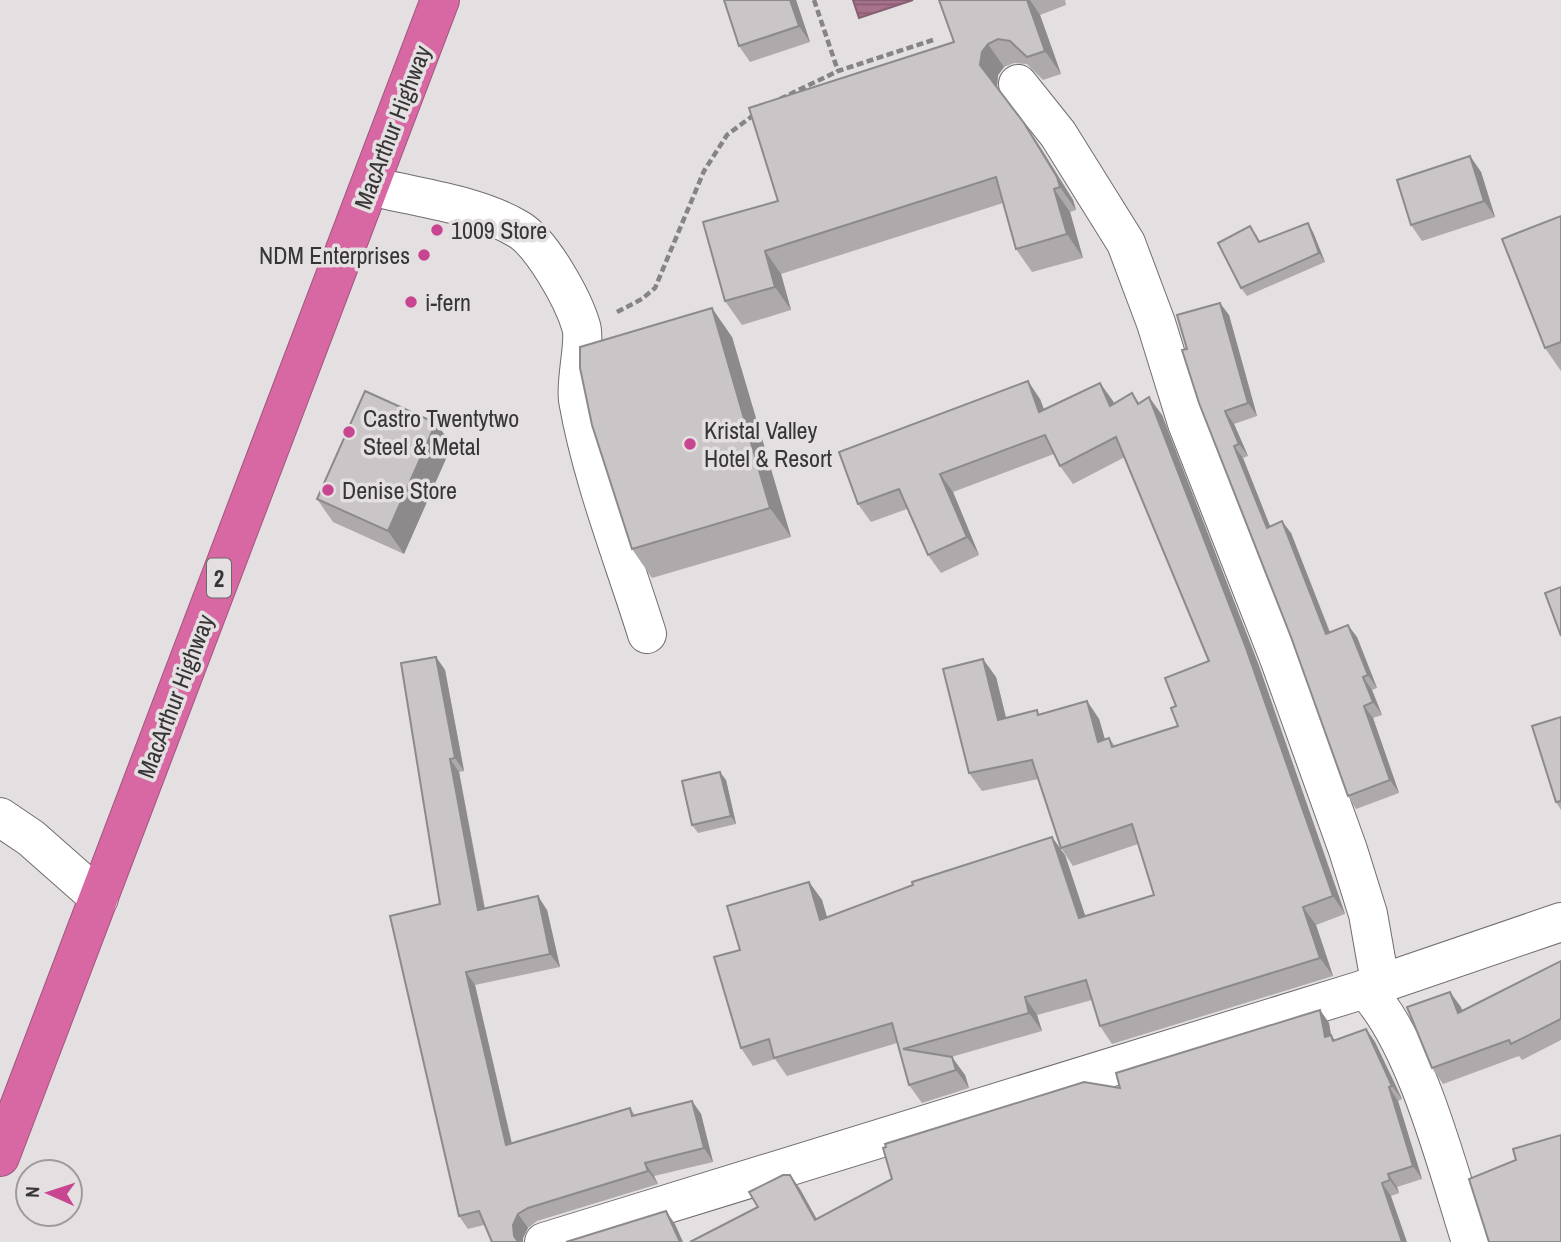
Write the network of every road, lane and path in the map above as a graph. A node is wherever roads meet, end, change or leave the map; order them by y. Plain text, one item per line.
1 (440, 0) edge
2 (814, 0) edge
3 (933, 40) dead end
4 (838, 71) junction
5 (1018, 84) dead end
6 (776, 100) edge
7 (764, 106) edge
8 (371, 186) junction
9 (582, 328) junction
10 (647, 634) dead end
11 (0, 817) edge
12 (99, 898) junction
13 (1561, 922) edge
14 (1373, 986) junction
15 (0, 1157) edge
16 (544, 1242) edge
17 (1471, 1242) edge

1 - 8 highway, MacArthur Highway / 2
2 - 4 path
3 - 4 path
4 - 6 path
5 - 14 street
7 - 9 path
8 - 9 street
8 - 12 highway, MacArthur Highway / 2
9 - 10 street
11 - 12 street
12 - 15 highway, MacArthur Highway / 2
13 - 14 street
14 - 16 street
14 - 17 street

